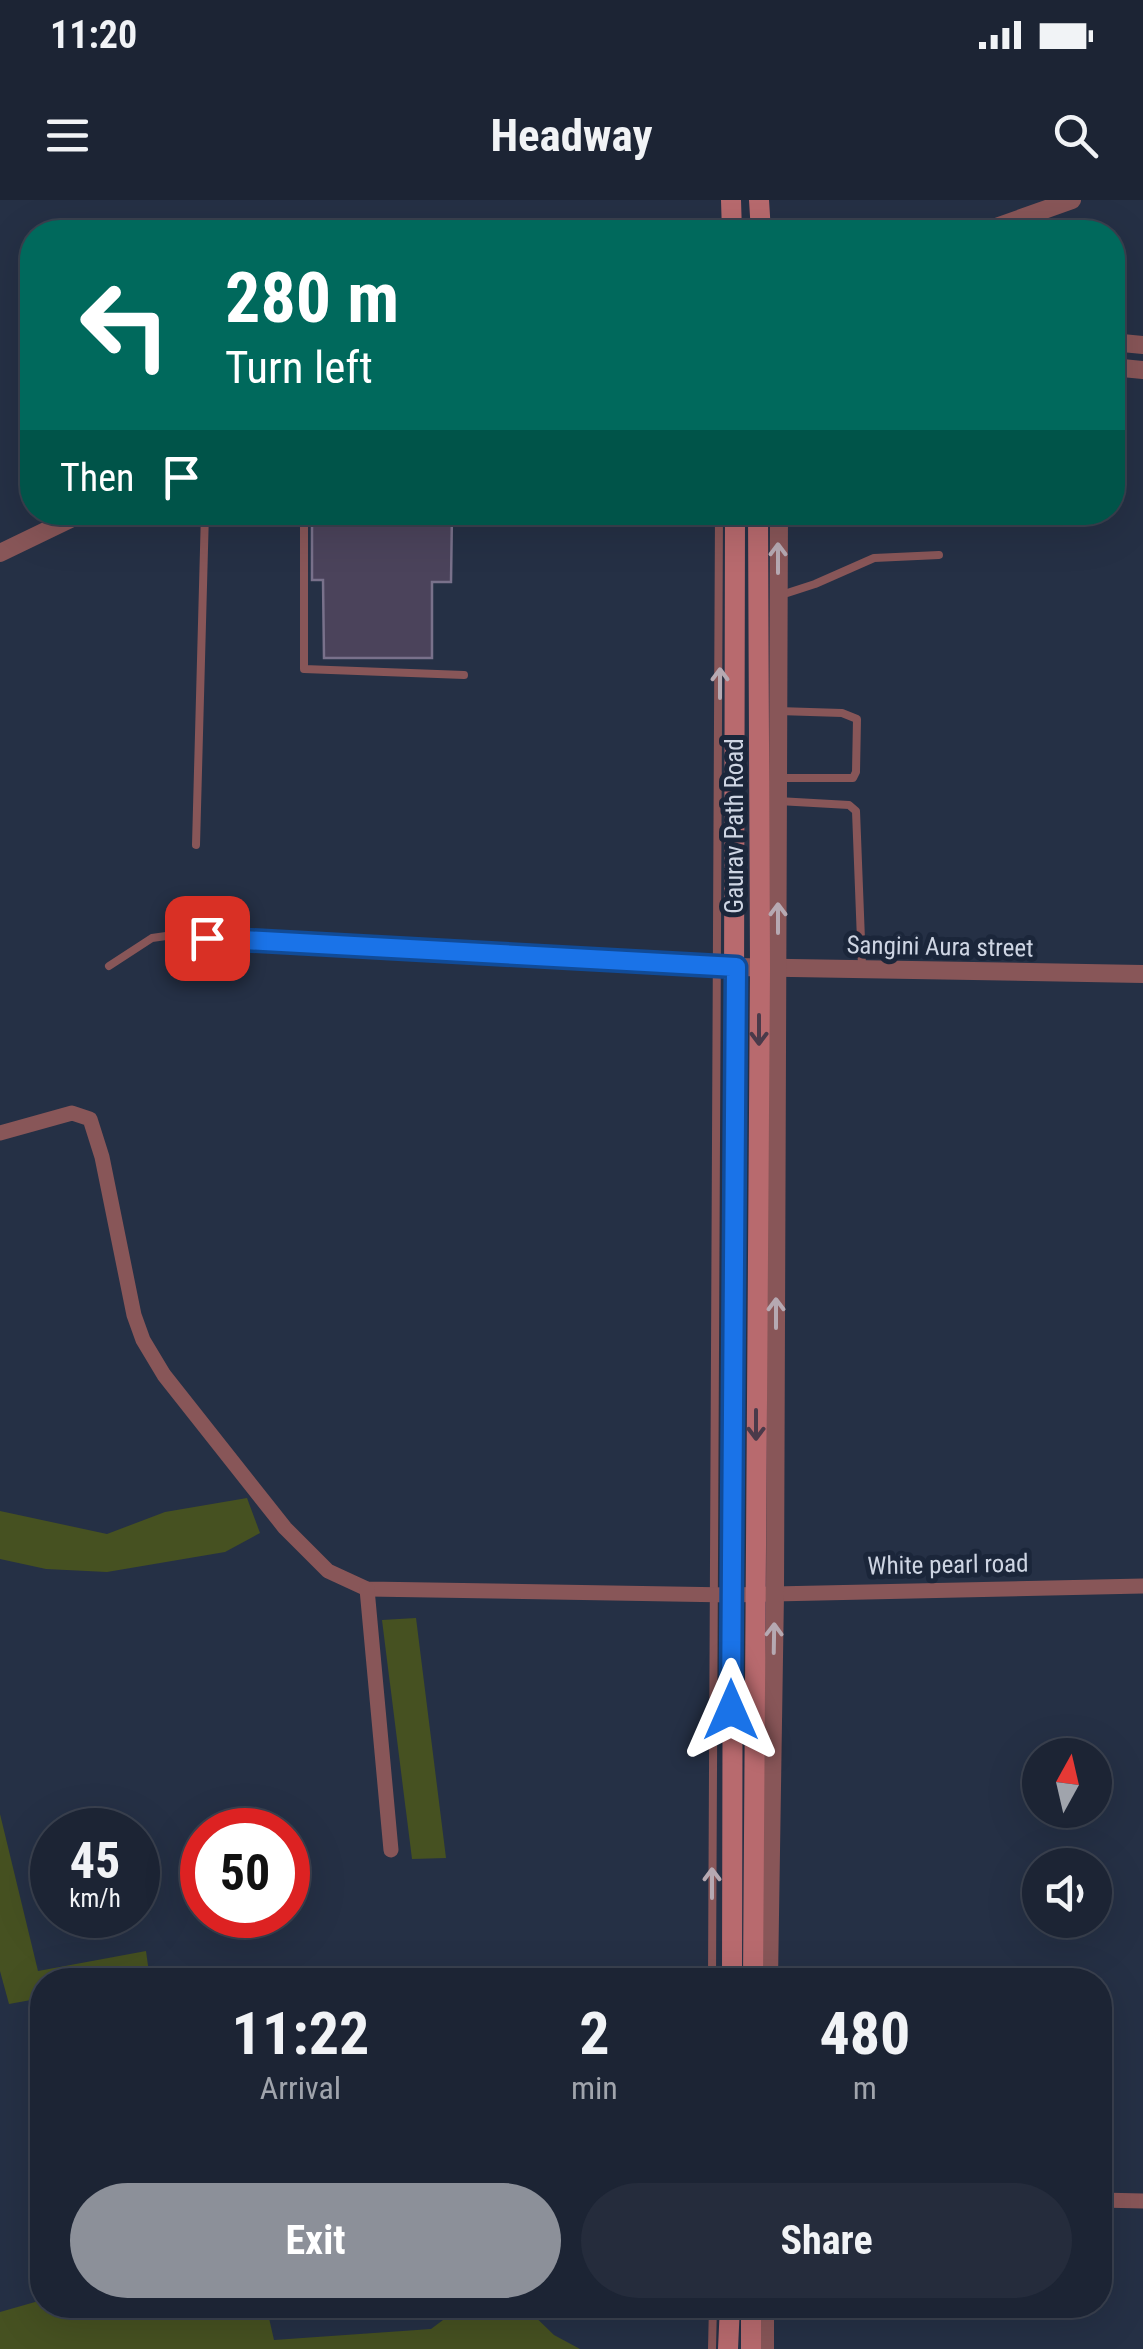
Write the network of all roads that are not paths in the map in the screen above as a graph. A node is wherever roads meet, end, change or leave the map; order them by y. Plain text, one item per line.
1 (1072, 200) edge
2 (1016, 220) edge
3 (59, 525) edge
4 (205, 525) edge
5 (304, 525) edge
6 (720, 525) edge
7 (735, 525) edge
8 (758, 525) edge
9 (778, 525) edge
10 (0, 554) edge
11 (939, 555) dead end
12 (778, 596) junction
13 (464, 675) dead end
14 (778, 711) junction
15 (778, 778) junction
16 (778, 801) junction
17 (196, 844) dead end
18 (109, 966) dead end
19 (728, 967) junction
20 (769, 968) junction
21 (862, 970) junction
22 (1143, 974) edge
23 (0, 1132) edge
24 (1143, 1586) edge
25 (367, 1589) junction
26 (765, 1593) junction
27 (722, 1595) junction
28 (391, 1850) dead end
29 (712, 1968) edge
30 (732, 1968) edge
31 (753, 1968) edge
32 (769, 1968) edge
33 (1112, 2200) edge
34 (1143, 2201) edge
35 (712, 2318) edge
36 (729, 2318) edge
37 (751, 2318) edge
38 (765, 2318) edge
39 (712, 2349) edge
40 (728, 2349) edge
41 (751, 2349) edge
42 (765, 2349) edge

1 - 2 street
3 - 10 street
4 - 17 lane
5 - 13 lane
19 -> 6 lane
7 - 19 main road, Gaurav Path Road
8 - 20 main road, Gaurav Path Road
12 -> 9 street
11 - 12 lane
12 - 14 street
14 - 15 street
14 - 15 lane
15 - 16 street
20 -> 16 street
16 - 21 lane
18 - 19 lane
19 - 20 street, Sangini Aura street
19 - 27 main road, Gaurav Path Road
20 - 21 street, Sangini Aura street
20 - 26 main road, Gaurav Path Road
21 - 22 street, Sangini Aura street
23 - 25 street
24 - 26 street, White pearl road
25 - 27 street
25 - 28 street
26 - 27 street
26 - 31 main road, Gaurav Path Road
32 -> 26 street
29 -> 27 lane
27 - 30 main road, Gaurav Path Road
33 - 34 street
35 - 39 lane
36 - 40 main road
37 - 41 main road
38 - 42 street

